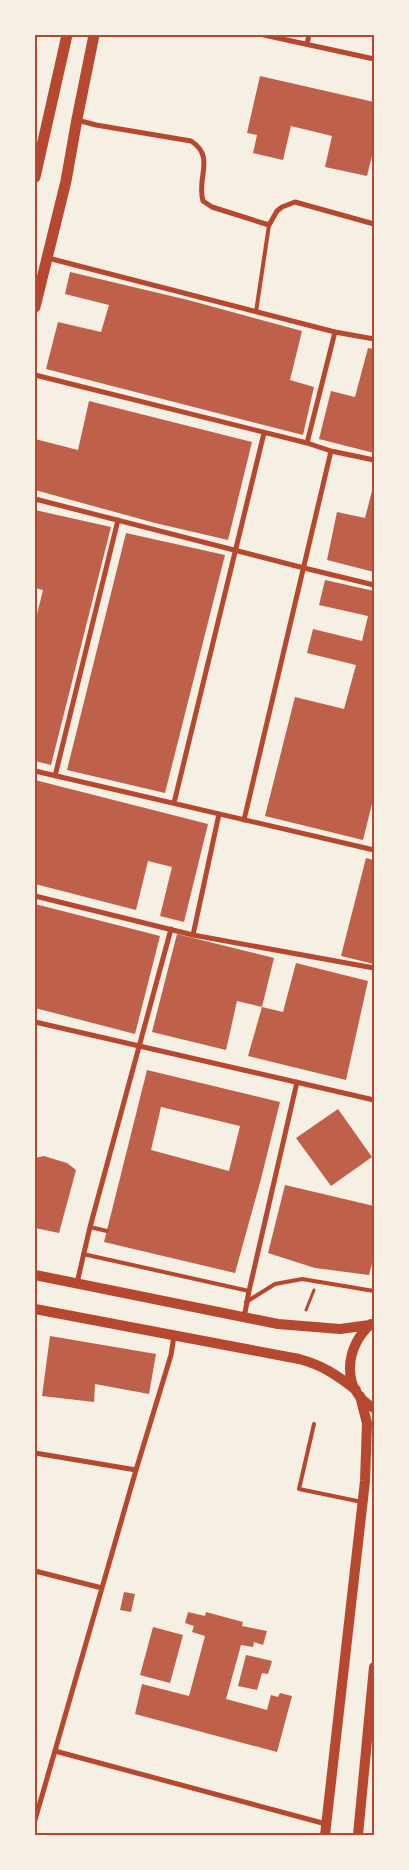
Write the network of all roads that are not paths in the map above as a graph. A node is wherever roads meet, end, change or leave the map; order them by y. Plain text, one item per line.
1 (67, 35) edge
2 (94, 35) edge
3 (264, 35) edge
4 (309, 35) edge
5 (307, 44) junction
6 (374, 59) edge
7 (77, 119) junction
8 (38, 155) edge
9 (35, 177) edge
10 (374, 224) edge
11 (268, 225) junction
12 (48, 258) junction
13 (35, 307) edge
14 (256, 312) junction
15 (335, 332) junction
16 (374, 339) edge
17 (35, 375) edge
18 (264, 433) junction
19 (307, 443) junction
20 (331, 451) junction
21 (374, 460) edge
22 (35, 499) edge
23 (118, 520) junction
24 (235, 551) junction
25 (304, 568) junction
26 (374, 585) edge
27 (35, 771) edge
28 (55, 776) junction
29 (174, 803) junction
30 (219, 814) junction
31 (244, 820) junction
32 (374, 850) edge
33 (35, 896) edge
34 (171, 929) junction
35 (193, 935) junction
36 (374, 968) edge
37 (35, 1022) edge
38 (139, 1047) junction
39 (297, 1082) junction
40 (374, 1100) edge
41 (90, 1227) junction
42 (107, 1231) dead end
43 (83, 1254) junction
44 (35, 1275) edge
45 (77, 1283) junction
46 (249, 1291) junction
47 (374, 1291) edge
48 (246, 1302) junction
49 (35, 1309) edge
50 (244, 1318) junction
51 (372, 1324) edge
52 (174, 1336) junction
53 (358, 1393) junction
54 (374, 1408) edge
55 (314, 1424) dead end
56 (35, 1453) edge
57 (136, 1470) junction
58 (362, 1502) junction
59 (35, 1571) edge
60 (102, 1588) junction
61 (374, 1667) edge
62 (55, 1751) junction
63 (35, 1820) edge
64 (326, 1824) junction
65 (325, 1835) edge
66 (358, 1835) edge

1 - 8 main road
2 - 7 main road
3 - 5 street
4 - 5 street
5 - 6 street
7 - 11 street
7 - 12 main road
8 - 9 main road
10 - 11 street
11 - 14 lane
12 - 13 main road
12 - 14 street
14 - 15 street
15 - 16 street
15 - 19 street
17 - 18 street
18 - 19 street
18 - 24 street
19 - 20 street
20 - 21 street
20 - 25 street
22 - 23 street
23 - 24 street
23 - 28 street
24 - 25 street
24 - 29 street
25 - 26 street
25 - 31 street
27 - 28 street
28 - 29 street
29 - 30 street
30 - 31 street
30 - 35 street
31 - 32 street
33 - 34 street
34 - 35 street
34 - 38 street
35 - 36 street
37 - 38 street
38 - 39 street
38 - 41 street
39 - 40 street
39 - 46 street
41 - 42 lane
41 - 43 street
43 - 45 street
43 - 46 lane
44 - 45 main road
45 - 50 main road
46 - 48 street
47 - 48 lane
48 - 50 street
49 - 52 main road
50 - 51 main road
51 - 53 main road
52 - 53 main road
52 - 57 street
53 - 54 main road
53 - 58 main road
55 - 58 lane
56 - 57 street
57 - 60 street
58 - 64 main road
59 - 60 street
60 - 62 street
61 - 66 main road
62 - 63 street
62 - 64 street
64 - 65 main road

